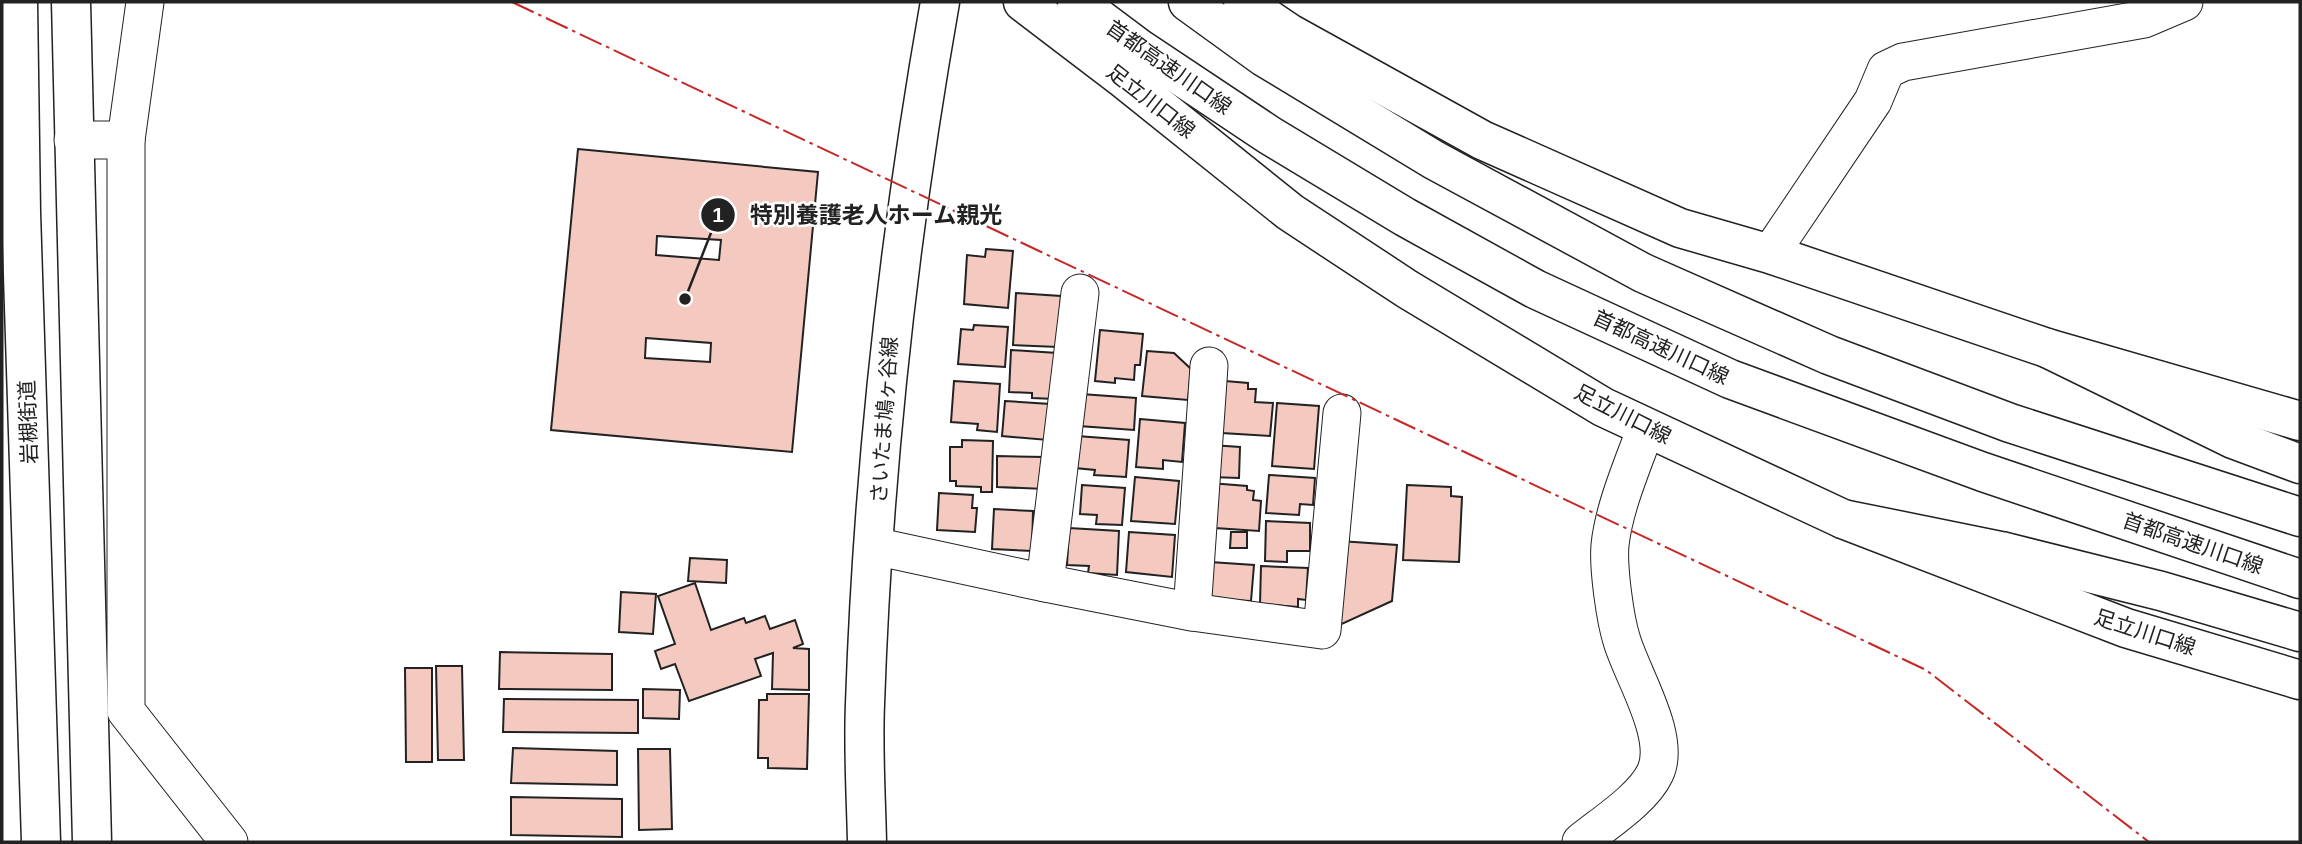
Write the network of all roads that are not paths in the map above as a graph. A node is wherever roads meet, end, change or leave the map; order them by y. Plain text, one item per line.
1 (18, 2) edge
2 (71, 2) edge
3 (145, 2) edge
4 (940, 2) edge
5 (1023, 2) edge
6 (1077, 2) edge
7 (1188, 2) edge
8 (1243, 2) edge
9 (2185, 2) edge
10 (73, 140) junction
11 (127, 140) junction
12 (11, 212) edge
13 (1770, 254) junction
14 (1080, 293) dead end
15 (2048, 348) junction
16 (1209, 366) dead end
17 (1342, 413) dead end
18 (2300, 421) edge
19 (1646, 428) junction
20 (2300, 464) edge
21 (2300, 517) edge
22 (1843, 519) junction
23 (874, 546) junction
24 (2300, 579) edge
25 (1045, 583) junction
26 (1192, 612) junction
27 (2300, 632) edge
28 (2300, 680) edge
29 (127, 711) junction
30 (89, 713) junction
31 (41, 842) edge
32 (92, 842) edge
33 (229, 842) edge
34 (867, 842) edge
35 (1581, 842) edge

1 - 12 main road, 岩槻街道
2 - 10 main road
3 - 11 street
4 - 23 main road, さいたま鳩ヶ谷線
5 - 19 main road, 足立川口線
6 - 24 main road, 首都高速川口線
7 - 21 main road
8 - 13 main road
9 - 13 street
10 - 11 street
10 - 30 main road
11 - 29 street
12 - 31 main road, 岩槻街道
13 - 15 main road
14 - 25 street
15 - 18 main road
15 - 20 main road
16 - 26 street
17 - 26 street
19 - 22 main road, 足立川口線
19 - 35 street
22 - 27 main road
22 - 28 main road, 足立川口線
23 - 25 street
23 - 34 main road, さいたま鳩ヶ谷線
25 - 26 street
29 - 30 street
29 - 33 street
30 - 32 main road

